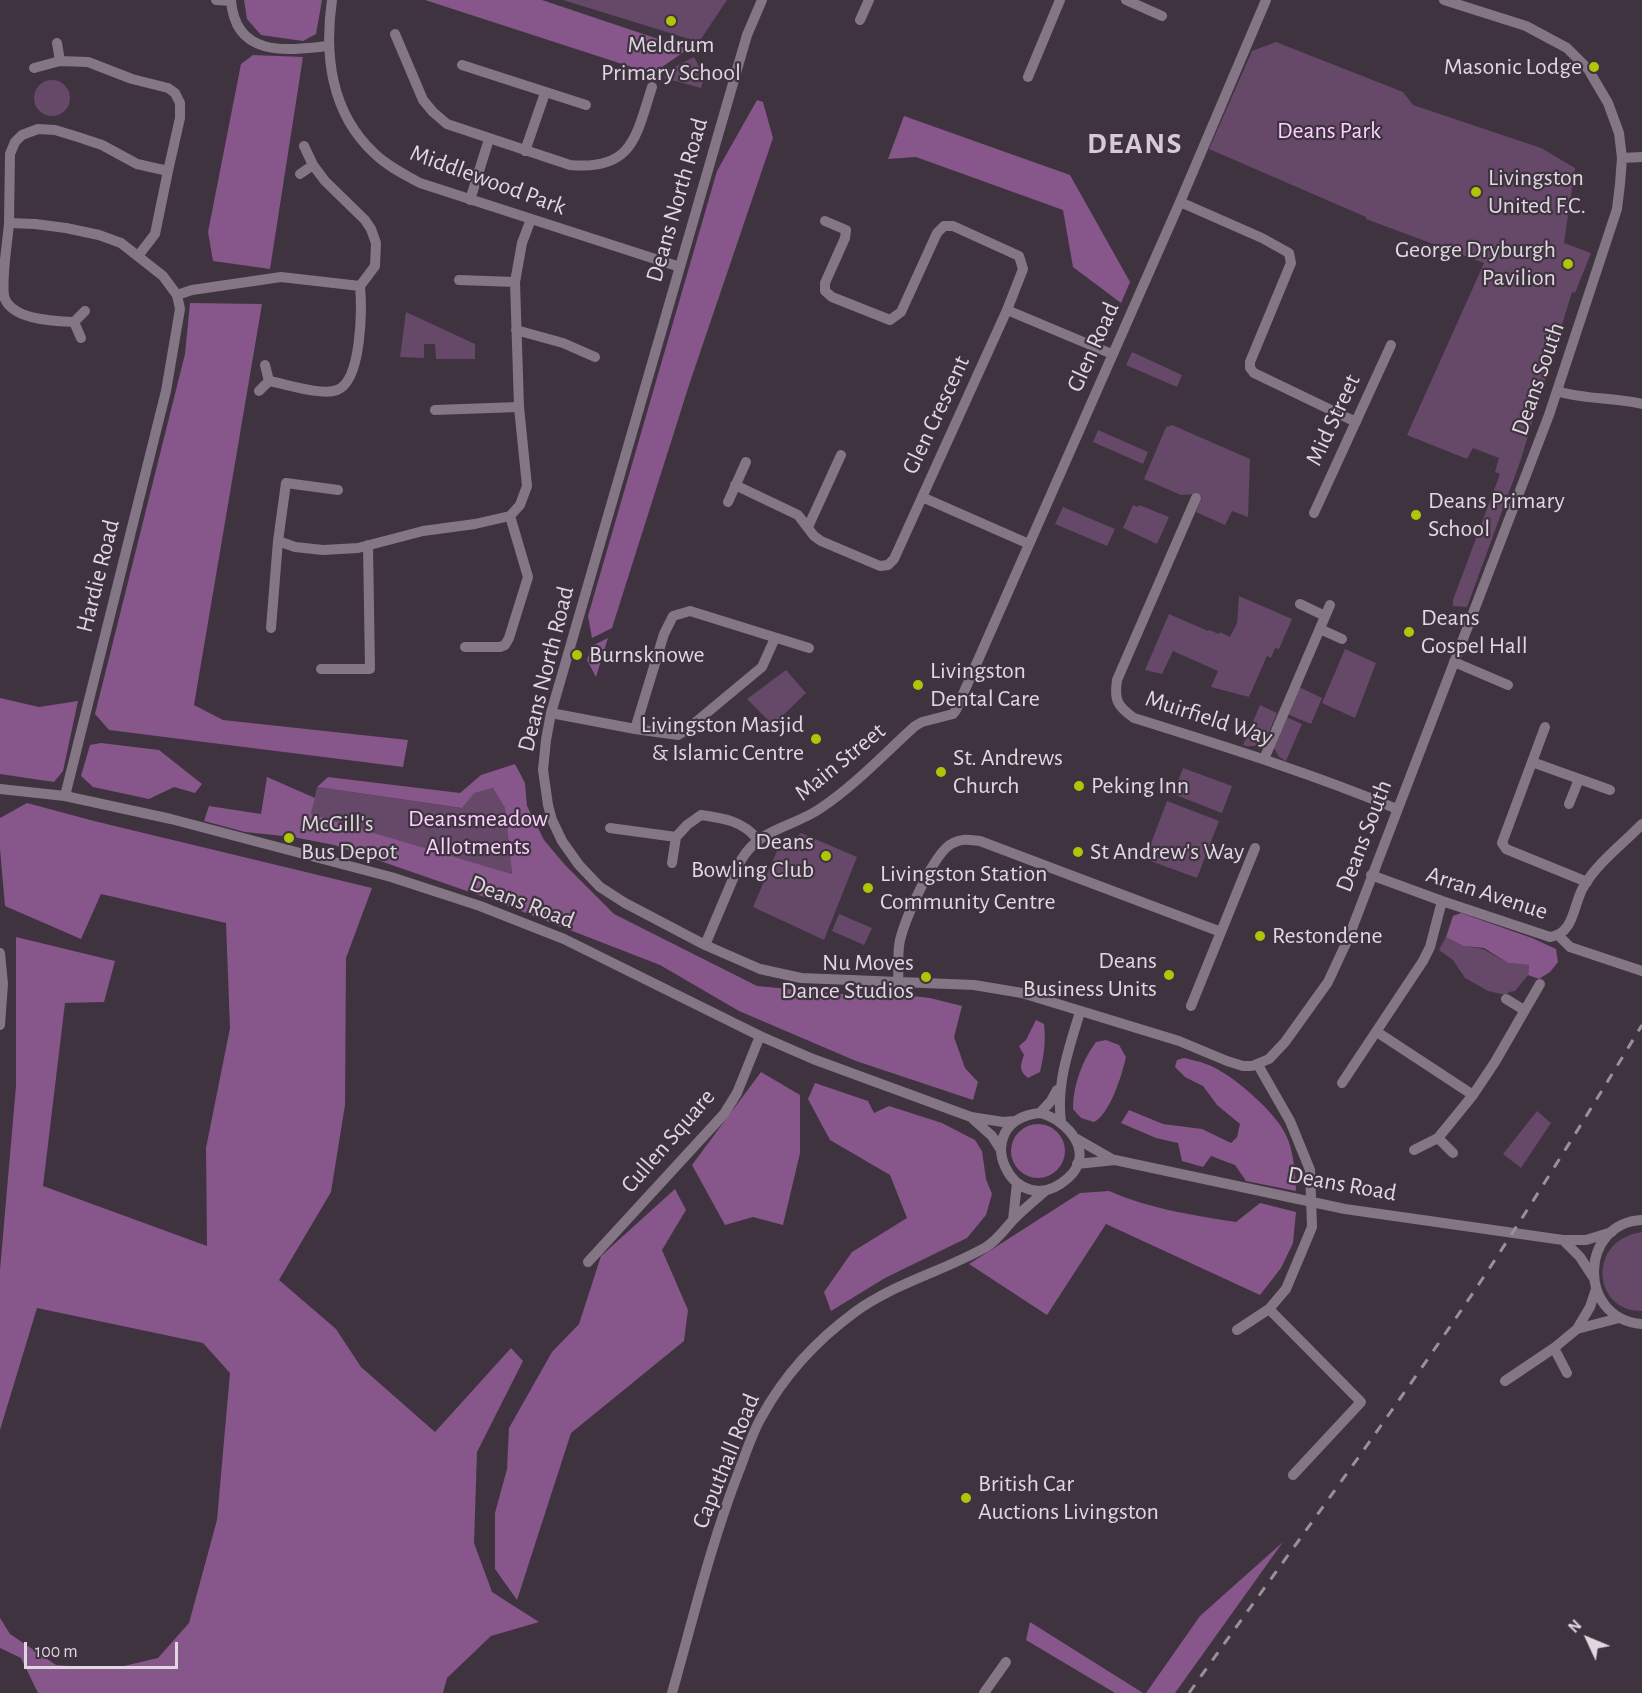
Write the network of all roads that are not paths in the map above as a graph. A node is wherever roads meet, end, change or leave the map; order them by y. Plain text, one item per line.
1 (216, 0) edge
2 (231, 0) edge
3 (332, 0) edge
4 (762, 0) edge
5 (869, 0) edge
6 (1060, 0) edge
7 (1126, 0) edge
8 (1266, 0) edge
9 (1444, 0) edge
10 (1162, 16) dead end
11 (860, 20) dead end
12 (395, 34) dead end
13 (57, 43) dead end
14 (328, 46) junction
15 (60, 61) junction
16 (462, 65) dead end
17 (34, 68) dead end
18 (1028, 77) dead end
19 (652, 87) dead end
20 (545, 93) junction
21 (586, 105) dead end
22 (489, 139) junction
23 (304, 146) dead end
24 (525, 151) junction
25 (1622, 158) junction
26 (1642, 158) edge
27 (313, 165) junction
28 (168, 171) junction
29 (300, 174) dead end
30 (470, 200) junction
31 (1180, 202) junction
32 (531, 219) junction
33 (825, 220) dead end
34 (9, 223) junction
35 (138, 256) junction
36 (680, 267) junction
37 (459, 280) dead end
38 (515, 282) junction
39 (360, 286) junction
40 (177, 295) junction
41 (1007, 310) junction
42 (85, 311) dead end
43 (74, 322) junction
44 (516, 330) junction
45 (81, 338) dead end
46 (1391, 345) dead end
47 (1112, 354) junction
48 (595, 357) dead end
49 (265, 365) dead end
50 (269, 381) junction
51 (259, 391) dead end
52 (1557, 391) junction
53 (1642, 404) edge
54 (519, 407) junction
55 (435, 410) dead end
56 (1356, 422) junction
57 (841, 454) dead end
58 (746, 462) dead end
59 (735, 485) junction
60 (338, 490) dead end
61 (922, 497) junction
62 (1196, 498) dead end
63 (728, 502) dead end
64 (1314, 513) dead end
65 (510, 516) junction
66 (808, 527) junction
67 (278, 541) junction
68 (1029, 544) junction
69 (368, 545) junction
70 (1300, 604) dead end
71 (1330, 604) dead end
72 (1325, 616) junction
73 (271, 628) dead end
74 (1320, 628) junction
75 (775, 638) junction
76 (1342, 639) dead end
77 (465, 647) dead end
78 (809, 648) dead end
79 (1454, 662) junction
80 (321, 669) dead end
81 (1508, 685) dead end
82 (956, 710) joint
83 (551, 713) junction
84 (1545, 727) dead end
85 (634, 729) junction
86 (1264, 759) junction
87 (1532, 762) junction
88 (1579, 779) junction
89 (0, 789) edge
90 (1610, 790) dead end
91 (65, 796) junction
92 (1569, 804) dead end
93 (1397, 809) junction
94 (1642, 824) edge
95 (610, 828) dead end
96 (675, 837) junction
97 (757, 839) junction
98 (1255, 848) dead end
99 (672, 863) dead end
100 (1371, 875) junction
101 (1587, 882) junction
102 (1442, 901) junction
103 (1221, 932) junction
104 (1559, 936) junction
105 (705, 945) junction
106 (0, 953) edge
107 (1642, 972) edge
108 (898, 983) junction
109 (1540, 984) dead end
110 (1506, 999) dead end
111 (1191, 1006) dead end
112 (1524, 1010) junction
113 (1080, 1012) junction
114 (0, 1025) edge
115 (1377, 1032) junction
116 (760, 1036) junction
117 (1258, 1065) junction
118 (1342, 1083) dead end
119 (1060, 1084) junction
120 (1473, 1095) junction
121 (1040, 1113) junction
122 (970, 1117) junction
123 (1015, 1121) junction
124 (1061, 1122) junction
125 (1438, 1138) junction
126 (1077, 1139) junction
127 (1001, 1150) junction
128 (1414, 1150) dead end
129 (1453, 1153) dead end
130 (1115, 1160) junction
131 (1077, 1164) junction
132 (1017, 1183) junction
133 (1045, 1191) junction
134 (1013, 1220) junction
135 (1642, 1220) edge
136 (1612, 1232) junction
137 (1563, 1240) junction
138 (588, 1262) dead end
139 (1593, 1277) junction
140 (1596, 1289) junction
141 (1269, 1309) junction
142 (1619, 1318) junction
143 (1642, 1324) edge
144 (1577, 1329) junction
145 (1237, 1330) dead end
146 (1554, 1348) junction
147 (1567, 1373) dead end
148 (1505, 1381) dead end
149 (1293, 1475) dead end
150 (1006, 1662) dead end
151 (672, 1693) edge
152 (984, 1693) edge

1 - 2 street
2 - 14 street
3 - 14 street, Middlewood Park
4 - 36 street, Deans North Road
5 - 11 street
6 - 18 street
7 - 10 street
8 - 31 street, Glen Road
9 - 25 street, Deans South
12 - 22 street
13 - 15 street
14 - 30 street, Middlewood Park
15 - 17 street
15 - 28 street
16 - 20 street
19 - 24 street
20 - 21 street
20 - 24 street
22 - 24 street
22 - 30 street
23 - 27 street
25 - 26 street
25 - 52 street, Deans South
27 - 29 street
27 - 39 street
28 - 34 street
28 - 35 street
30 - 32 street, Middlewood Park
31 - 47 street, Glen Road
31 - 56 street
32 - 36 street, Middlewood Park
32 - 38 street
33 - 41 street, Glen Crescent
34 - 35 street
34 - 43 street
35 - 40 street
36 - 83 street, Deans North Road
37 - 38 street
38 - 44 street
39 - 40 street
39 - 50 street
40 - 91 street, Hardie Road
41 - 47 street
41 - 61 street, Glen Crescent
42 - 43 street
43 - 45 street
44 - 48 street
44 - 54 street
46 - 56 street, Mid Street
47 - 68 street, Glen Road
49 - 50 street
50 - 51 street
52 - 53 street
52 - 79 street, Deans South
54 - 55 street
54 - 65 street
56 - 64 street, Mid Street
57 - 66 street
58 - 59 street
59 - 63 street
59 - 66 street
60 - 67 street
61 - 66 street
61 - 68 street, Glen Crescent
62 - 86 street, Muirfield Way
65 - 69 street
65 - 77 street
67 - 69 street
67 - 73 street
68 - 82 street, Glen Road
69 - 80 street
70 - 72 street
71 - 72 street
72 - 74 street
74 - 76 street
74 - 86 street
75 - 78 street
75 - 85 street
75 - 85 street
79 - 81 street
79 - 93 street, Deans South
82 - 97 street, Main Street
83 - 85 street
83 - 105 street, Deans North Road
84 - 87 street
86 - 93 street, Muirfield Way
87 - 88 street
87 - 101 street
88 - 90 street
88 - 92 street
89 - 91 street, Deans Road
91 - 116 street, Deans Road
93 - 100 street, Deans South
94 - 101 street, Arran Avenue
95 - 96 street
96 - 97 street
96 - 99 street
97 - 105 street, Main Street
98 - 103 street
100 - 102 street, Arran Avenue
100 - 117 street, Deans South
101 - 104 street, Arran Avenue
102 - 104 street, Arran Avenue
102 - 115 street
103 - 108 street
103 - 111 street
104 - 107 street
105 - 108 street, Deans North Road
106 - 114 street
108 - 113 street, Deans North Road
109 - 112 street
110 - 112 street
112 - 120 street
113 - 117 street
113 - 119 street
115 - 118 street
115 - 120 street
116 - 122 street, Deans Road
116 - 138 street, Cullen Square
117 - 141 street
119 - 121 street
119 - 124 street
120 - 125 street
121 - 123 street
121 - 124 street
122 - 123 street, Deans Road
122 - 127 street, Deans Road
123 - 127 street
124 - 126 street
125 - 128 street
125 - 129 street
126 - 130 street, Deans Road
126 - 131 street
127 - 132 street
130 - 131 street, Deans Road
130 - 137 street, Deans Road
131 - 133 street
132 - 133 street
132 - 134 street
133 - 134 street, Caputhall Road
134 - 151 street, Caputhall Road
135 - 136 street, Deans Road
136 - 137 street, Deans Road
136 - 139 street
137 - 139 street
139 - 140 street
140 - 142 street
140 - 144 street
141 - 145 street
141 - 149 street
142 - 143 street
142 - 144 street
144 - 146 street
146 - 147 street
146 - 148 street
150 - 152 street

